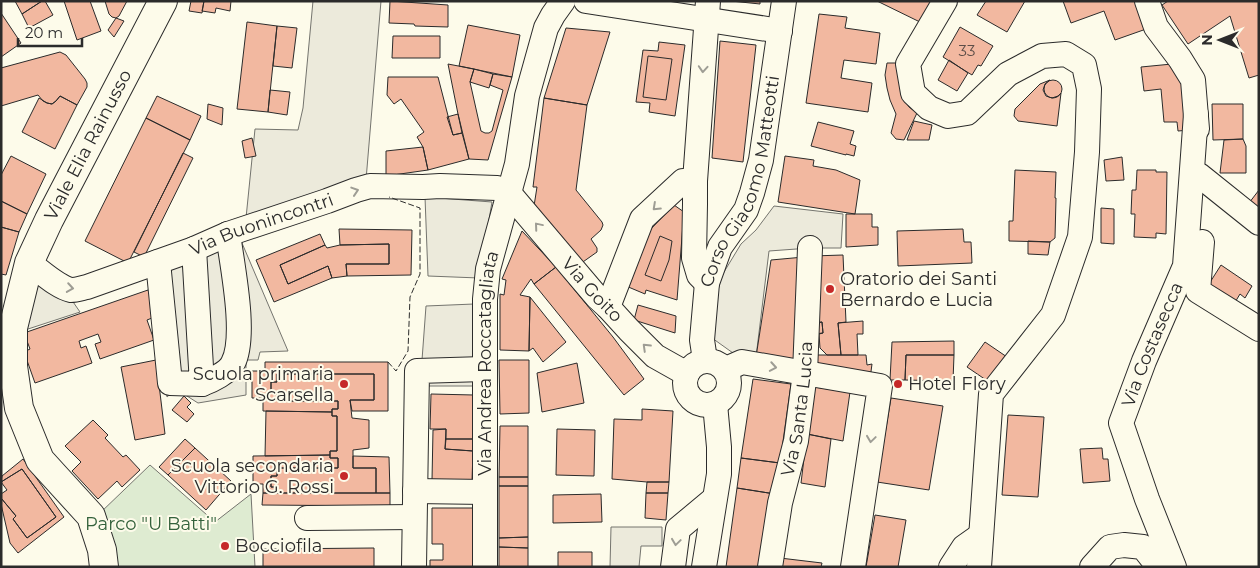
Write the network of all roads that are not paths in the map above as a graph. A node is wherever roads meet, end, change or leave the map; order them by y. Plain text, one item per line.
1 (163, 1) edge
2 (563, 1) edge
3 (586, 1) edge
4 (784, 1) edge
5 (945, 1) edge
6 (1147, 1) edge
7 (707, 11) edge
8 (780, 31) junction
9 (1196, 114) junction
10 (1200, 175) junction
11 (694, 181) junction
12 (508, 192) junction
13 (1259, 223) edge
14 (228, 234) junction
15 (194, 248) junction
16 (810, 248) dead end
17 (158, 262) junction
18 (29, 263) junction
19 (707, 283) junction
20 (608, 306) junction
21 (1259, 329) edge
22 (706, 368) junction
23 (484, 369) junction
24 (805, 373) junction
25 (202, 384) junction
26 (715, 404) junction
27 (415, 491) junction
28 (484, 492) junction
29 (714, 499) junction
30 (307, 518) dead end
31 (414, 518) junction
32 (981, 535) junction
33 (104, 567) edge
34 (414, 567) edge
35 (484, 567) edge
36 (673, 567) edge
37 (704, 567) edge
38 (770, 567) edge
39 (853, 567) edge
40 (951, 567) edge
41 (979, 567) edge
42 (1092, 567) edge
43 (1157, 567) edge
44 (1174, 567) edge

1 - 18 main road, Viale Elia Rainusso
2 - 12 street, Via Andrea Roccatagliata
3 - 7 street
4 - 8 street, Corso Giacomo Matteotti
5 - 32 street
6 - 9 street, Via Costasecca
7 - 8 street
7 -> 11 street
8 - 19 street, Corso Giacomo Matteotti
9 - 10 street, Via Costasecca
9 - 44 street, Via Costasecca
10 - 13 street
10 - 21 street, Via Costasecca
11 - 19 street
11 -> 20 street
14 -> 12 street, Via Buonincontri
20 -> 12 street, Via Goito
12 - 23 street, Via Andrea Roccatagliata
14 - 15 street, Via Buonincontri
14 - 25 street
15 - 17 street, Via Buonincontri
15 - 25 street
16 - 24 street, Via Santa Lucia
18 -> 17 street, Via Buonincontri
17 - 25 street
18 - 33 main road, Viale Elia Rainusso
19 - 22 street, Corso Giacomo Matteotti
22 -> 20 street, Via Goito
22 -> 24 street
22 - 26 street
22 - 26 street
23 - 27 street
23 - 28 street, Via Andrea Roccatagliata
24 - 38 street, Via Santa Lucia
24 -> 39 street
26 - 29 street
27 - 28 street
27 - 31 street
28 - 35 street, Via Andrea Roccatagliata
29 -> 36 street
29 - 37 street
30 - 31 street
31 - 34 street
32 - 40 street
32 - 41 street
42 - 43 street

